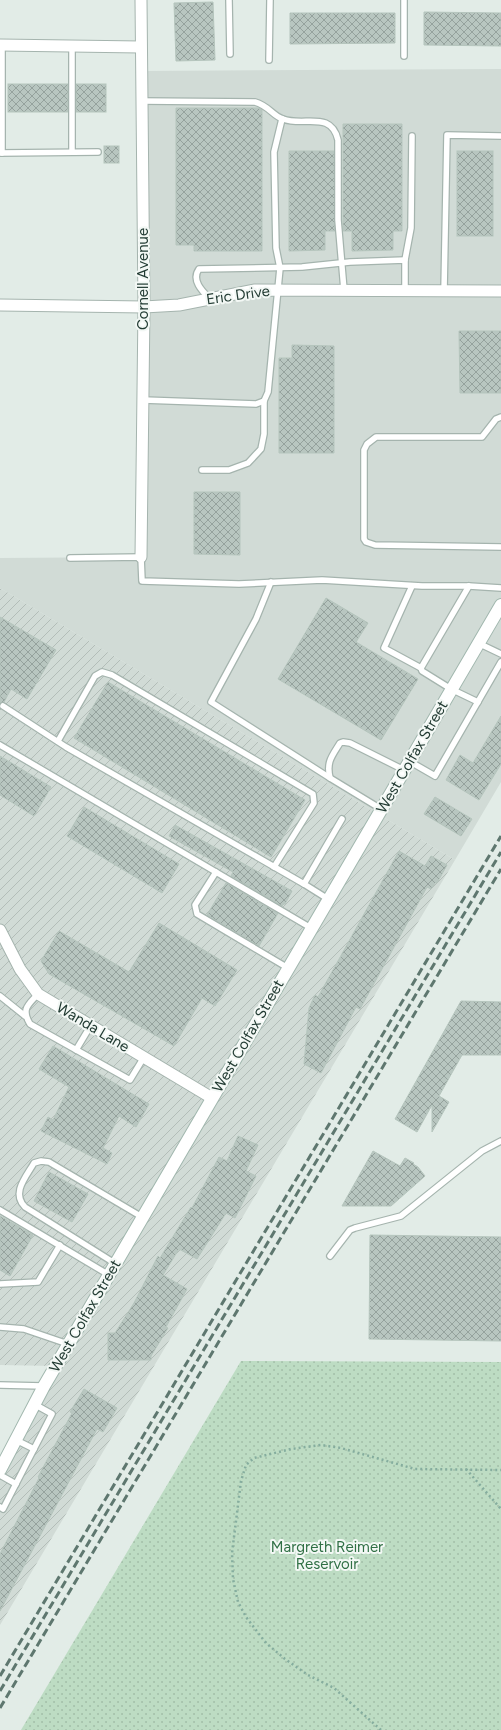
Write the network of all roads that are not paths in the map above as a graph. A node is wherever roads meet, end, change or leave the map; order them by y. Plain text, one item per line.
1 (141, 0) edge
2 (230, 0) edge
3 (270, 0) edge
4 (404, 0) edge
5 (1, 45) edge
6 (72, 46) junction
7 (140, 47) junction
8 (230, 54) dead end
9 (404, 56) dead end
10 (269, 60) dead end
11 (142, 100) junction
12 (282, 119) junction
13 (412, 136) dead end
14 (501, 136) edge
15 (72, 152) junction
16 (98, 152) dead end
17 (1, 153) edge
18 (405, 260) junction
19 (342, 263) junction
20 (280, 268) junction
21 (277, 290) junction
22 (344, 290) junction
23 (405, 291) junction
24 (444, 291) junction
25 (501, 291) edge
26 (210, 299) junction
27 (0, 305) edge
28 (144, 307) junction
29 (143, 400) junction
30 (264, 401) junction
31 (501, 417) edge
32 (202, 470) dead end
33 (501, 547) edge
34 (141, 557) junction
35 (70, 558) dead end
36 (271, 582) junction
37 (412, 586) junction
38 (469, 586) junction
39 (501, 588) edge
40 (501, 605) edge
41 (478, 643) junction
42 (501, 654) edge
43 (501, 662) edge
44 (420, 668) junction
45 (451, 689) junction
46 (478, 702) junction
47 (3, 706) dead end
48 (58, 741) junction
49 (0, 745) edge
50 (406, 766) junction
51 (330, 778) junction
52 (381, 809) junction
53 (342, 819) dead end
54 (274, 867) junction
55 (216, 872) junction
56 (304, 884) junction
57 (328, 899) junction
58 (311, 928) junction
59 (0, 930) edge
60 (288, 968) junction
61 (38, 994) junction
62 (0, 996) edge
63 (26, 1016) junction
64 (91, 1025) junction
65 (76, 1050) junction
66 (144, 1057) junction
67 (212, 1098) junction
68 (501, 1141) edge
69 (0, 1210) edge
70 (143, 1217) junction
71 (60, 1245) junction
72 (330, 1256) dead end
73 (112, 1269) junction
74 (0, 1284) edge
75 (0, 1327) edge
76 (69, 1344) junction
77 (0, 1385) edge
78 (44, 1386) junction
79 (34, 1404) junction
80 (16, 1440) junction
81 (34, 1449) junction
82 (0, 1470) edge
83 (0, 1475) edge
84 (16, 1484) junction
85 (0, 1507) edge

1 - 7 street, Cornell Avenue
2 - 8 lane
3 - 10 lane
4 - 9 lane
5 - 6 street
5 - 17 lane
6 - 7 street
6 - 15 lane
7 - 11 street, Cornell Avenue
11 - 12 lane
11 - 28 street, Cornell Avenue
12 - 19 lane
12 - 20 lane
13 - 18 lane
14 - 24 lane
15 - 16 lane
15 - 17 lane
18 - 19 lane
18 - 23 lane
19 - 20 lane
19 - 22 lane
20 - 21 lane
20 - 26 lane
21 - 22 street, Eric Drive
21 - 26 street, Eric Drive
21 - 30 lane
22 - 23 street, Eric Drive
23 - 24 street, Eric Drive
24 - 25 street, Eric Drive
26 - 28 street, Eric Drive
27 - 28 street, Eric Drive
28 - 29 street, Cornell Avenue
29 - 30 lane
29 - 34 street, Cornell Avenue
30 - 32 lane
31 - 33 lane
34 - 35 lane
34 - 36 lane
36 - 37 lane
36 - 51 lane
37 - 38 lane
37 - 44 lane
38 - 39 lane
38 - 44 lane
40 - 41 street, West Colfax Street
41 - 42 lane
41 - 45 street, West Colfax Street
43 - 46 lane
44 - 45 lane
45 - 46 lane
45 - 50 street, West Colfax Street
46 - 50 lane
47 - 48 lane
48 - 54 lane
48 - 54 lane
49 - 55 lane
50 - 51 lane
50 - 52 street, West Colfax Street
51 - 52 lane
52 - 57 street, West Colfax Street
53 - 56 lane
54 - 56 lane
55 - 58 lane
55 - 60 lane
56 - 57 lane
57 - 58 street, West Colfax Street
58 - 60 street, West Colfax Street
59 - 61 street, Wanda Lane
60 - 67 street, West Colfax Street
61 - 63 lane
61 - 64 street, Wanda Lane
62 - 63 lane
63 - 65 lane
64 - 65 lane
64 - 66 street, Wanda Lane
65 - 66 lane
66 - 67 street, Wanda Lane
67 - 70 street, West Colfax Street
68 - 72 lane
69 - 71 lane
70 - 73 street, West Colfax Street
70 - 73 lane
71 - 73 lane
71 - 74 lane
73 - 76 street, West Colfax Street
75 - 76 lane
76 - 78 street, West Colfax Street
77 - 78 lane
78 - 79 street, West Colfax Street
79 - 80 street, West Colfax Street
79 - 81 lane
80 - 81 lane
80 - 82 street, West Colfax Street
81 - 84 lane
83 - 84 lane
84 - 85 lane

